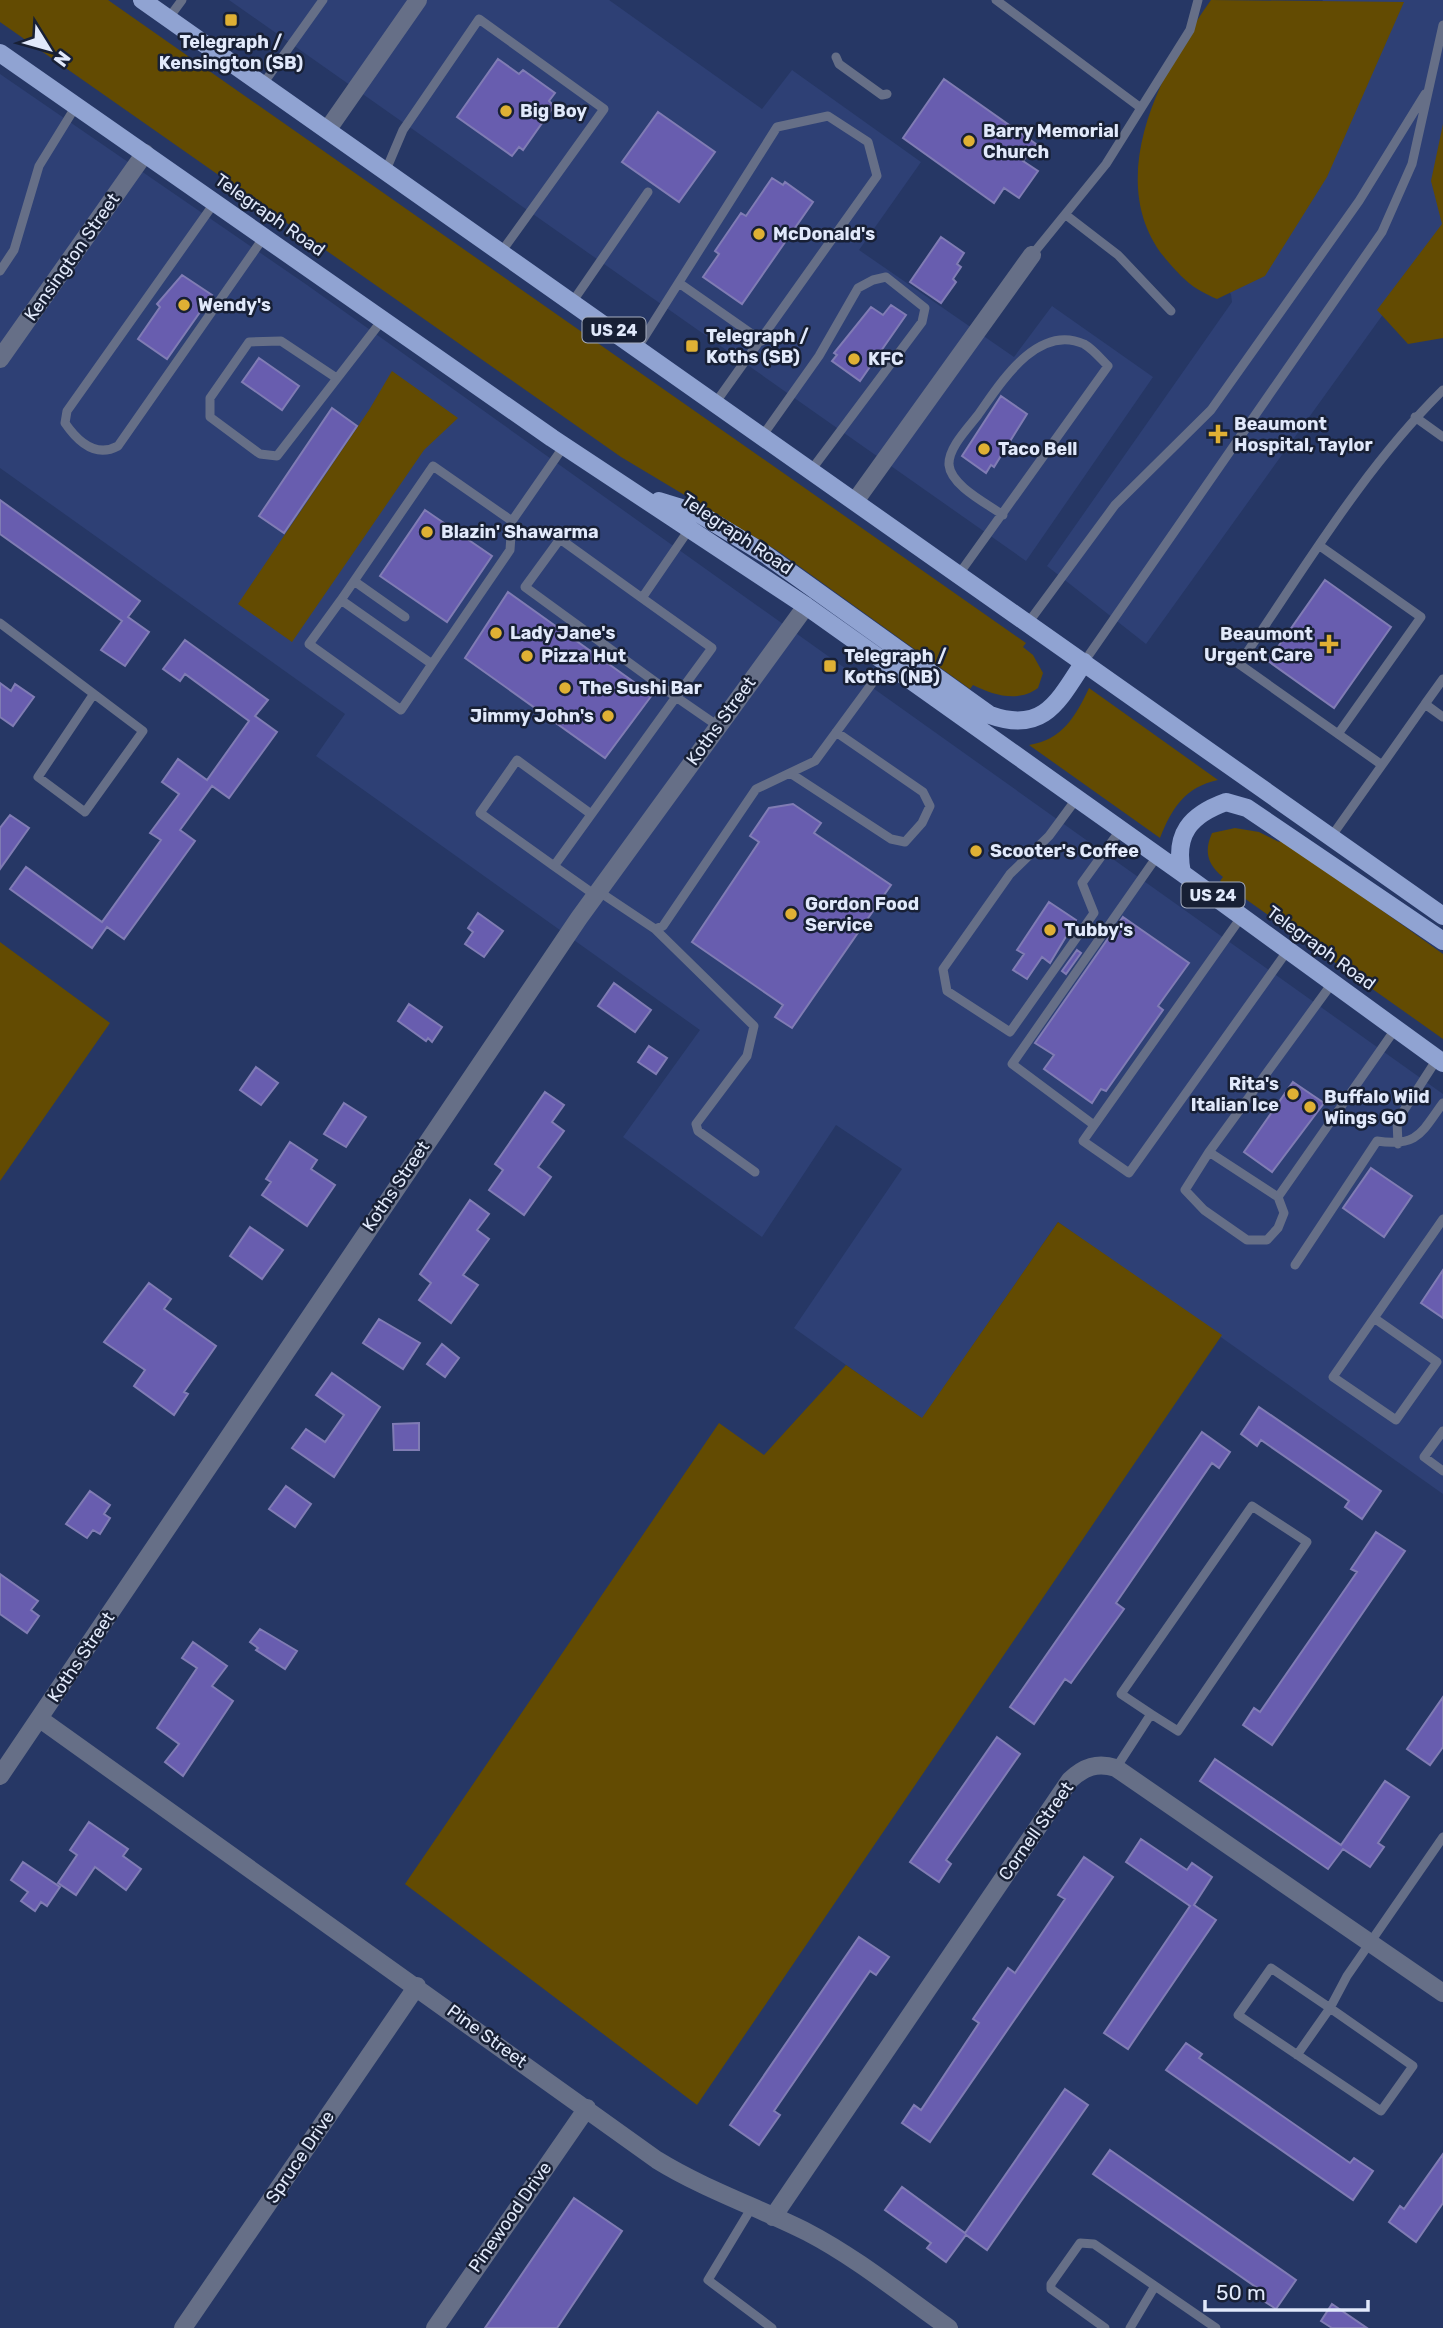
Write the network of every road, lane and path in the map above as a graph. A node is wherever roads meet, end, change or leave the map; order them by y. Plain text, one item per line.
1 (142, 0) edge
2 (182, 0) edge
3 (323, 0) edge
4 (418, 0) edge
5 (996, 0) edge
6 (1198, 0) edge
7 (168, 19) junction
8 (1443, 24) edge
9 (0, 52) edge
10 (836, 57) dead end
11 (263, 84) junction
12 (1430, 87) junction
13 (887, 94) dead end
14 (76, 106) junction
15 (1141, 108) junction
16 (328, 130) junction
17 (145, 153) junction
18 (386, 170) junction
19 (648, 192) dead end
20 (215, 202) junction
21 (1066, 215) junction
22 (264, 237) junction
23 (502, 251) junction
24 (1032, 255) joint
25 (0, 271) edge
26 (679, 283) junction
27 (573, 301) junction
28 (1171, 311) dead end
29 (383, 320) junction
30 (762, 341) junction
31 (638, 347) junction
32 (0, 359) edge
33 (335, 377) junction
34 (1443, 390) edge
35 (716, 402) junction
36 (1415, 417) junction
37 (763, 435) junction
38 (1443, 438) edge
39 (564, 446) junction
40 (812, 469) junction
41 (641, 496) junction
42 (856, 500) junction
43 (1003, 515) junction
44 (512, 521) junction
45 (690, 528) junction
46 (1320, 546) junction
47 (959, 574) junction
48 (354, 581) junction
49 (642, 598) junction
50 (341, 600) junction
51 (806, 606) junction
52 (405, 617) dead end
53 (0, 623) edge
54 (1028, 623) junction
55 (1084, 662) junction
56 (887, 663) junction
57 (432, 664) junction
58 (1443, 679) edge
59 (93, 695) junction
60 (676, 697) junction
61 (1425, 704) junction
62 (1443, 717) edge
63 (718, 726) junction
64 (836, 732) junction
65 (1338, 734) junction
66 (1382, 765) junction
67 (790, 773) junction
68 (1077, 798) junction
69 (591, 814) junction
70 (1121, 830) junction
71 (1331, 837) junction
72 (1158, 855) junction
73 (554, 866) junction
74 (1182, 873) junction
75 (596, 893) junction
76 (1242, 916) junction
77 (1443, 916) edge
78 (655, 929) junction
79 (1443, 942) edge
80 (1288, 950) junction
81 (1333, 982) junction
82 (1396, 1028) junction
83 (1440, 1061) edge
84 (1443, 1103) edge
85 (1094, 1125) junction
86 (1398, 1144) junction
87 (1209, 1152) junction
88 (755, 1172) dead end
89 (1278, 1197) junction
90 (1443, 1219) edge
91 (1295, 1265) dead end
92 (1374, 1318) junction
93 (1443, 1432) edge
94 (1443, 1471) edge
95 (1151, 1714) junction
96 (40, 1719) junction
97 (1116, 1768) junction
98 (0, 1776) edge
99 (1443, 1837) edge
100 (1370, 1943) junction
101 (417, 1986) junction
102 (1443, 1993) edge
103 (1330, 2008) junction
104 (1297, 2055) junction
105 (587, 2108) junction
106 (752, 2207) junction
107 (773, 2217) junction
108 (1155, 2286) junction
109 (183, 2328) edge
110 (435, 2328) edge
111 (772, 2328) edge
112 (949, 2328) edge
113 (1105, 2328) edge
114 (1130, 2328) edge
115 (1216, 2328) edge

1 - 7 main road, US 24
2 - 7 lane
3 - 11 lane
4 - 16 street
5 - 15 lane
6 - 15 lane
7 - 11 main road, US 24
8 - 12 lane
9 - 14 main road, Telegraph Road / US 24
10 - 13 lane
11 - 16 main road, US 24
12 - 54 lane
12 - 55 lane
14 - 17 main road, Telegraph Road / US 24
14 - 25 lane
15 - 21 lane
16 - 18 main road, US 24
17 - 20 main road, Telegraph Road / US 24
17 - 32 street, Kensington Street
18 - 23 main road, US 24
18 - 23 lane
19 - 27 lane
20 - 22 main road, Telegraph Road / US 24
20 - 22 lane
21 - 24 lane
21 - 28 lane
22 - 29 main road, Telegraph Road / US 24
23 - 27 main road, US 24
24 - 42 street
26 - 30 lane
26 - 30 lane
26 - 31 lane
27 - 31 main road, US 24
29 - 33 lane
29 - 39 main road, Telegraph Road / US 24
30 - 35 lane
31 - 35 main road, US 24
33 - 33 lane
34 - 36 lane
35 - 37 main road, US 24
36 - 38 lane
36 - 46 lane
37 - 40 main road, US 24
37 - 40 lane
39 - 41 main road, Telegraph Road / US 24
39 - 44 lane
40 - 42 main road, US 24
41 - 45 main road, Telegraph Road / US 24
41 - 55 main road
42 - 47 main road, US 24
43 - 43 lane
43 - 47 lane
44 - 48 lane
44 - 57 lane
45 - 49 lane
45 - 51 main road, Telegraph Road / US 24
46 - 65 lane
46 - 65 lane
47 - 54 main road, US 24
48 - 50 lane
48 - 52 lane
49 - 60 lane
49 - 60 lane
50 - 57 lane
50 - 57 lane
51 - 56 main road, Telegraph Road / US 24
51 - 63 street, Koths Street
53 - 59 lane
54 - 55 main road, US 24
55 - 71 main road, US 24
56 - 64 lane
56 - 68 main road, Telegraph Road / US 24
58 - 61 lane
59 - 59 lane
60 - 63 lane
60 - 69 lane
61 - 62 lane
61 - 66 lane
63 - 75 street, Koths Street
64 - 67 lane
64 - 67 lane
65 - 66 lane
66 - 71 lane
67 - 78 lane
68 - 70 main road, Telegraph Road / US 24
68 - 70 lane
69 - 73 lane
69 - 73 lane
70 - 72 main road, Telegraph Road / US 24
71 - 77 main road, US 24
72 - 74 main road, Telegraph Road / US 24
72 - 85 lane
73 - 75 lane
74 - 76 main road, Telegraph Road / US 24
74 - 79 main road
75 - 78 lane
75 - 96 street, Koths Street
76 - 80 main road, Telegraph Road / US 24
76 - 85 lane
78 - 88 lane
80 - 81 main road, Telegraph Road / US 24
80 - 85 lane
81 - 82 main road, Telegraph Road / US 24
81 - 87 lane
82 - 83 main road, Telegraph Road / US 24
82 - 89 lane
83 - 86 lane
84 - 86 lane
86 - 91 lane
87 - 89 lane
87 - 89 lane
90 - 92 lane
92 - 92 lane
93 - 94 lane
95 - 95 lane
95 - 97 lane
96 - 98 street, Koths Street
96 - 101 street, Pine Street
97 - 100 street
97 - 107 street, Cornell Street
99 - 100 lane
100 - 102 street
100 - 103 lane
101 - 105 street, Pine Street
101 - 109 street, Spruce Drive
103 - 104 lane
103 - 104 lane
103 - 104 lane
105 - 106 street, Pine Street
105 - 110 street, Pinewood Drive
106 - 107 street, Pine Street
106 - 111 lane
107 - 112 street, Pine Street
108 - 113 lane
108 - 114 lane
108 - 115 lane

